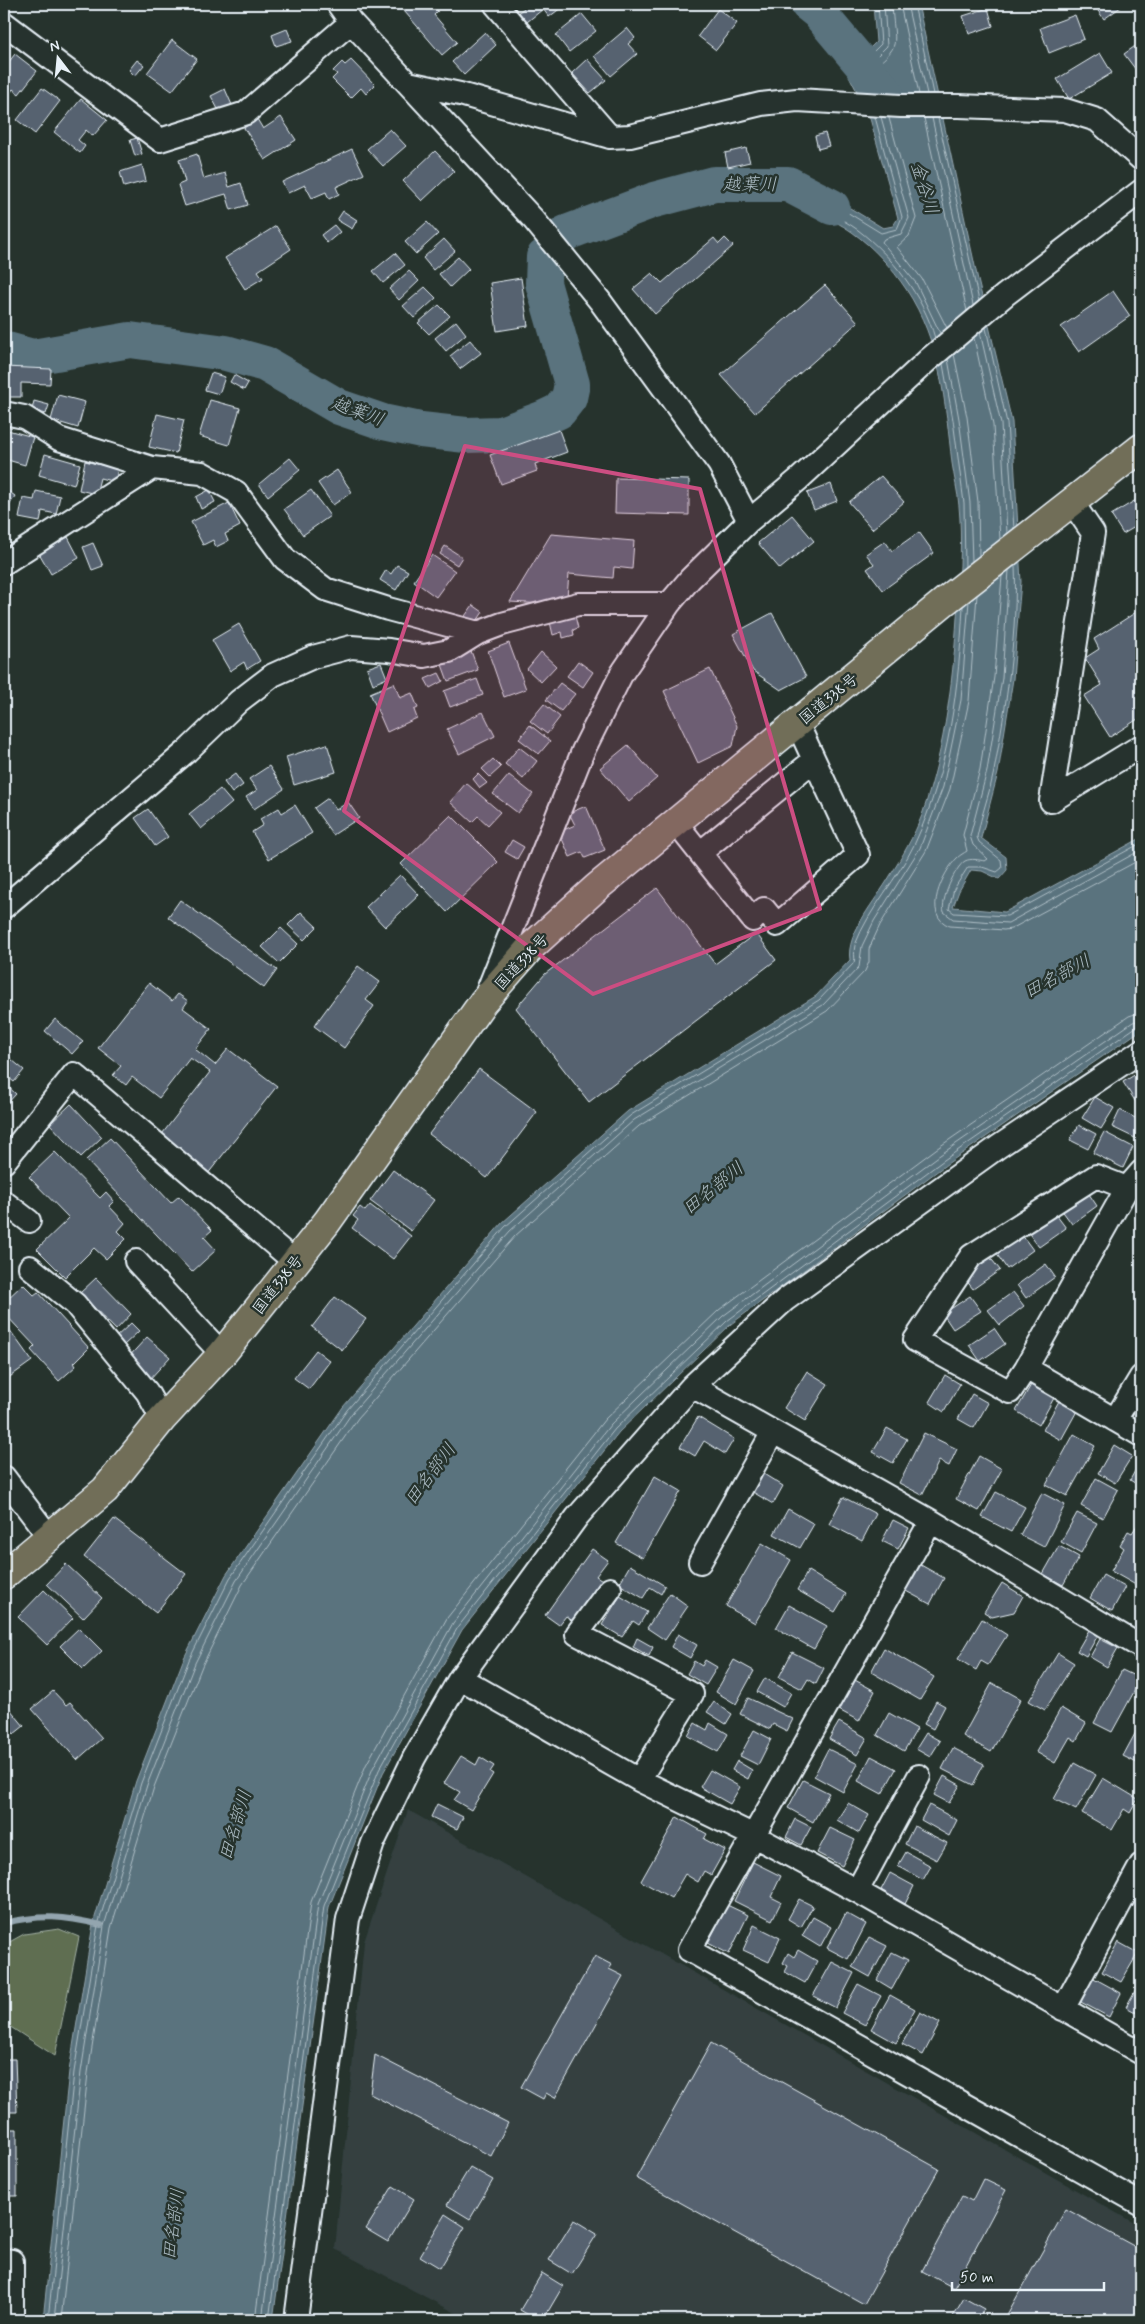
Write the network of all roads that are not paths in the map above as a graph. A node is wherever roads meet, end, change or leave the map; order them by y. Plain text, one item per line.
1 (338, 4) edge
2 (495, 4) edge
3 (351, 22) junction
4 (4, 24) edge
5 (408, 83) junction
6 (610, 137) junction
7 (1141, 159) edge
8 (1141, 191) edge
9 (4, 414) edge
10 (1141, 448) edge
11 (152, 468) junction
12 (1072, 502) junction
13 (749, 521) junction
14 (4, 563) edge
15 (669, 604) junction
16 (478, 633) junction
17 (797, 723) junction
18 (1141, 746) edge
19 (814, 760) junction
20 (676, 823) junction
21 (700, 853) junction
22 (4, 907) edge
23 (483, 1002) junction
24 (1141, 1051) edge
25 (4, 1162) edge
26 (1134, 1180) edge
27 (4, 1202) edge
28 (29, 1221) dead end
29 (136, 1260) dead end
30 (295, 1262) junction
31 (30, 1267) dead end
32 (222, 1354) junction
33 (1026, 1368) junction
34 (1141, 1377) edge
35 (692, 1386) junction
36 (162, 1419) junction
37 (1115, 1420) junction
38 (773, 1432) junction
39 (1141, 1435) edge
40 (4, 1477) edge
41 (931, 1522) junction
42 (50, 1538) junction
43 (700, 1562) dead end
44 (4, 1575) edge
45 (610, 1589) dead end
46 (1141, 1647) edge
47 (460, 1678) junction
48 (919, 1776) dead end
49 (639, 1780) junction
50 (754, 1836) junction
51 (1141, 1865) edge
52 (857, 1890) junction
53 (1063, 2009) junction
54 (1141, 2053) edge
55 (1141, 2204) edge
56 (4, 2260) edge
57 (12, 2320) edge
58 (296, 2320) edge

1 - 3 street
2 - 6 street
3 - 4 street
3 - 5 street
5 - 6 street
5 - 13 street
6 - 7 street
8 - 13 street
9 - 11 street
10 - 12 highway, 国道338号
11 - 14 street
11 - 16 street
12 - 17 highway, 国道338号
12 - 18 street
13 - 15 street
15 - 16 street
15 - 23 street
16 - 22 street
17 - 19 street
17 - 20 highway, 国道338号
19 - 21 street
19 - 21 street
20 - 21 street
20 - 23 highway, 国道338号
23 - 30 highway, 国道338号
24 - 35 street
25 - 30 street
26 - 33 street
26 - 33 street
27 - 28 street
29 - 32 street
30 - 32 highway, 国道338号
31 - 36 street
32 - 36 highway, 国道338号
33 - 37 street
34 - 37 street
35 - 38 street
35 - 47 street
36 - 42 highway, 国道338号
37 - 39 street
38 - 41 street
38 - 43 street
40 - 42 street
41 - 46 street
41 - 50 street
42 - 44 highway, 国道338号
45 - 49 street
47 - 49 street
47 - 58 street
48 - 52 street
49 - 50 street
50 - 52 street
50 - 55 street
51 - 53 street
52 - 53 street
53 - 54 street
56 - 57 street

